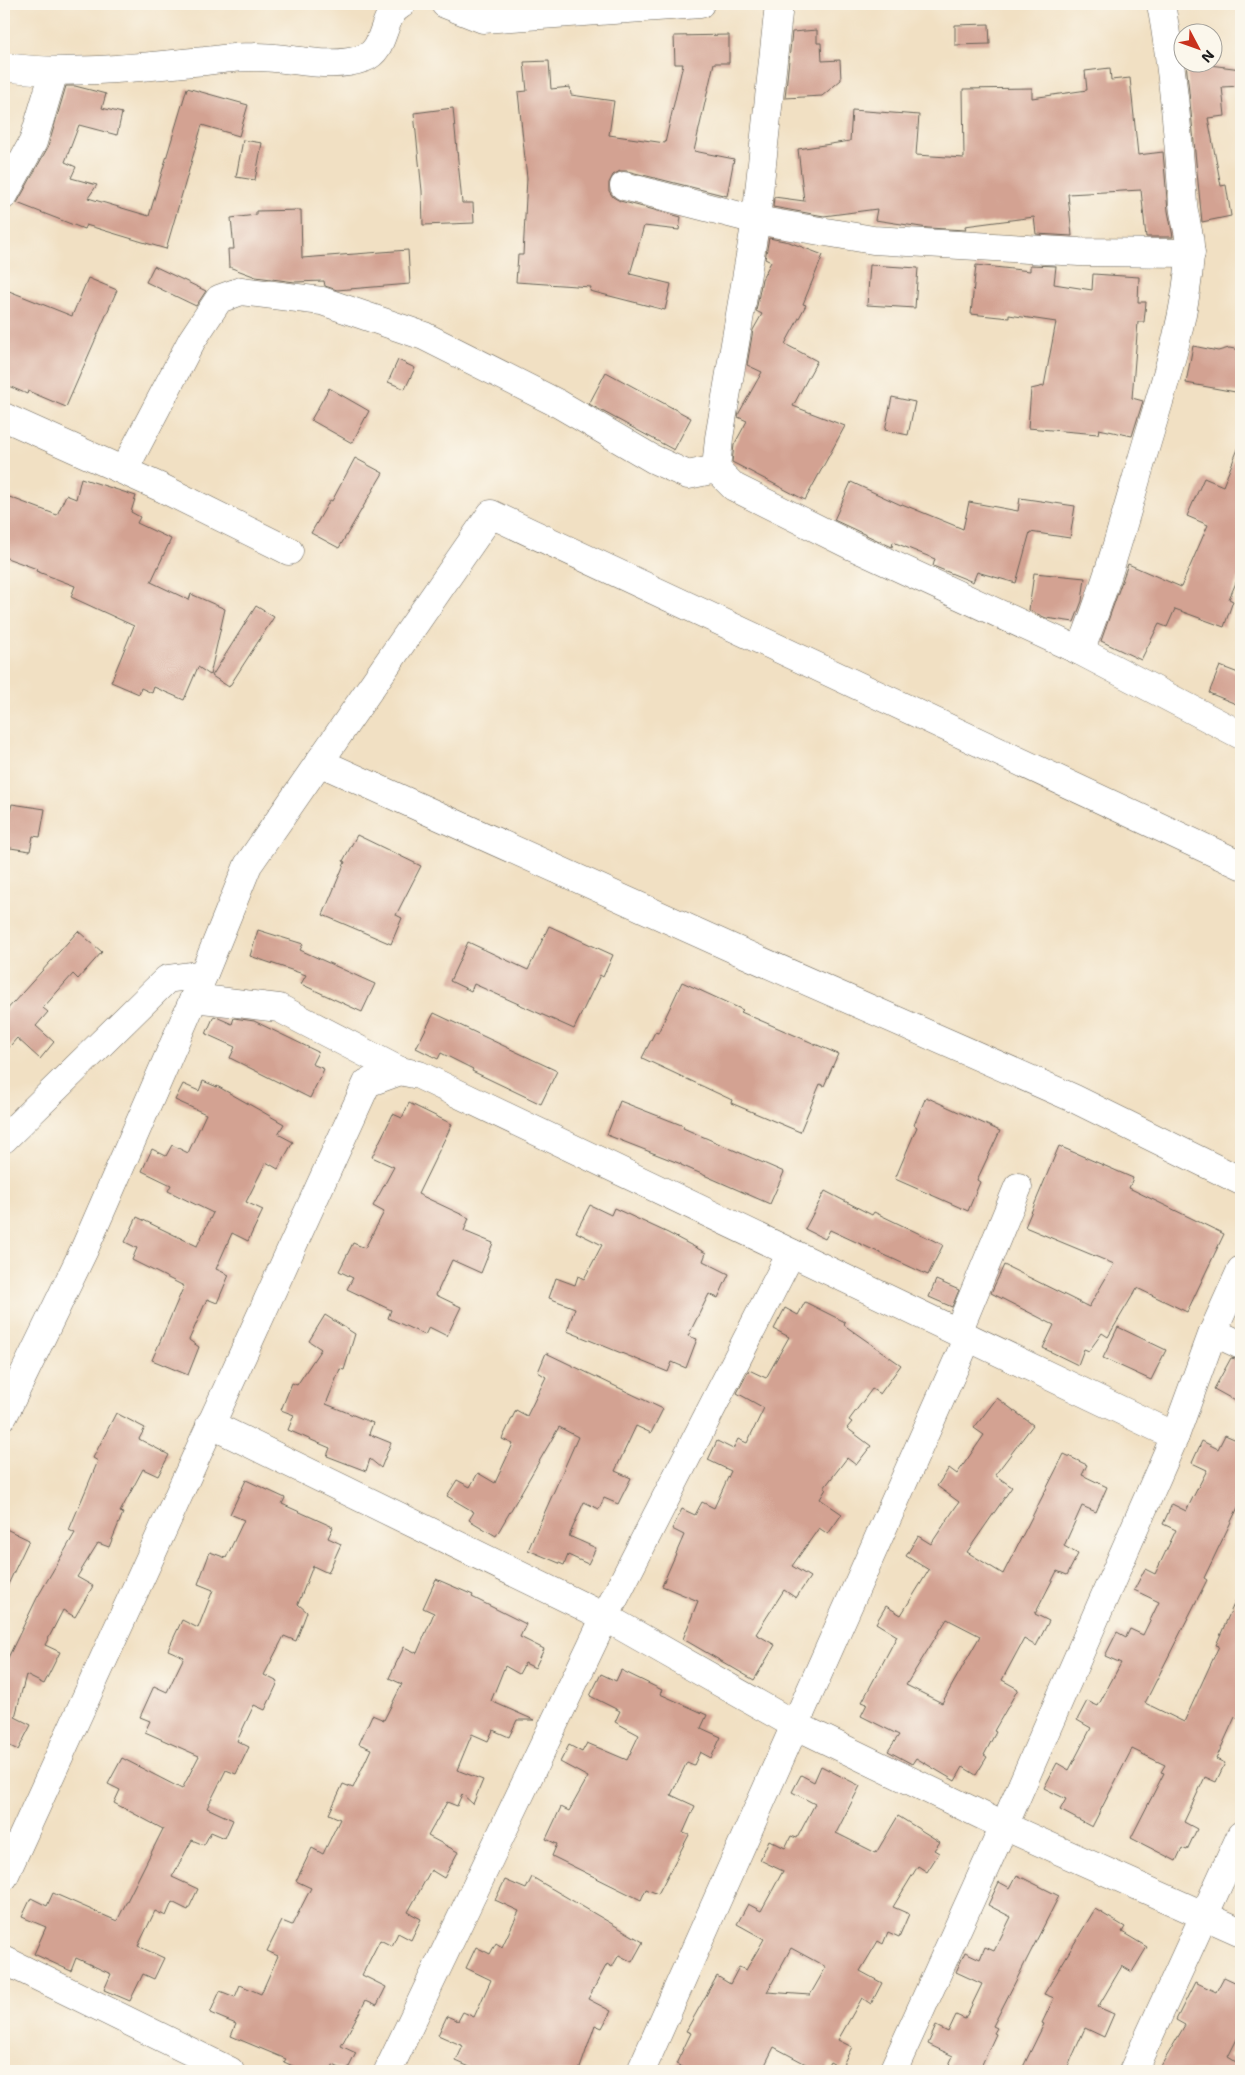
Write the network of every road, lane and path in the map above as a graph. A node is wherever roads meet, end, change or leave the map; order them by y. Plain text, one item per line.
1 (402, 4) edge
2 (445, 4) edge
3 (700, 4) edge
4 (778, 4) edge
5 (1161, 4) edge
6 (517, 10) edge
7 (4, 68) edge
8 (54, 72) junction
9 (624, 186) dead end
10 (4, 195) edge
11 (756, 220) junction
12 (1191, 253) junction
13 (4, 417) edge
14 (716, 469) junction
15 (124, 470) junction
16 (290, 551) dead end
17 (1080, 651) junction
18 (1241, 735) edge
19 (319, 762) junction
20 (1241, 865) edge
21 (199, 986) junction
22 (400, 1071) junction
23 (4, 1139) edge
24 (1241, 1181) edge
25 (1018, 1187) dead end
26 (791, 1253) junction
27 (1241, 1270) edge
28 (1213, 1332) junction
29 (963, 1335) junction
30 (1241, 1345) edge
31 (4, 1415) edge
32 (210, 1424) junction
33 (1175, 1436) junction
34 (605, 1617) junction
35 (795, 1725) junction
36 (1004, 1826) junction
37 (1241, 1834) edge
38 (4, 1877) edge
39 (1204, 1914) junction
40 (1241, 1932) edge
41 (4, 1960) edge
42 (230, 2071) edge
43 (388, 2071) edge
44 (641, 2071) edge
45 (893, 2071) edge
46 (1133, 2071) edge

1 - 8 street
2 - 6 street
3 - 6 street
4 - 11 street
5 - 12 street
7 - 8 street
8 - 10 street
9 - 11 street
11 - 12 street
11 - 14 street
12 - 17 street
13 - 15 street
14 - 15 street
14 - 17 street
15 - 16 street
17 - 18 street
19 - 20 street
19 - 21 street
19 - 24 street
21 - 22 street
21 - 23 street
21 - 31 street
22 - 26 street
22 - 32 street
25 - 29 street
26 - 29 street
26 - 34 street
27 - 28 street
28 - 30 street
28 - 33 street
29 - 33 street
29 - 35 street
32 - 34 street
32 - 38 street
33 - 36 street
34 - 35 street
34 - 43 street
35 - 36 street
35 - 44 street
36 - 39 street
36 - 45 street
37 - 39 street
39 - 40 street
39 - 46 street
41 - 42 street

